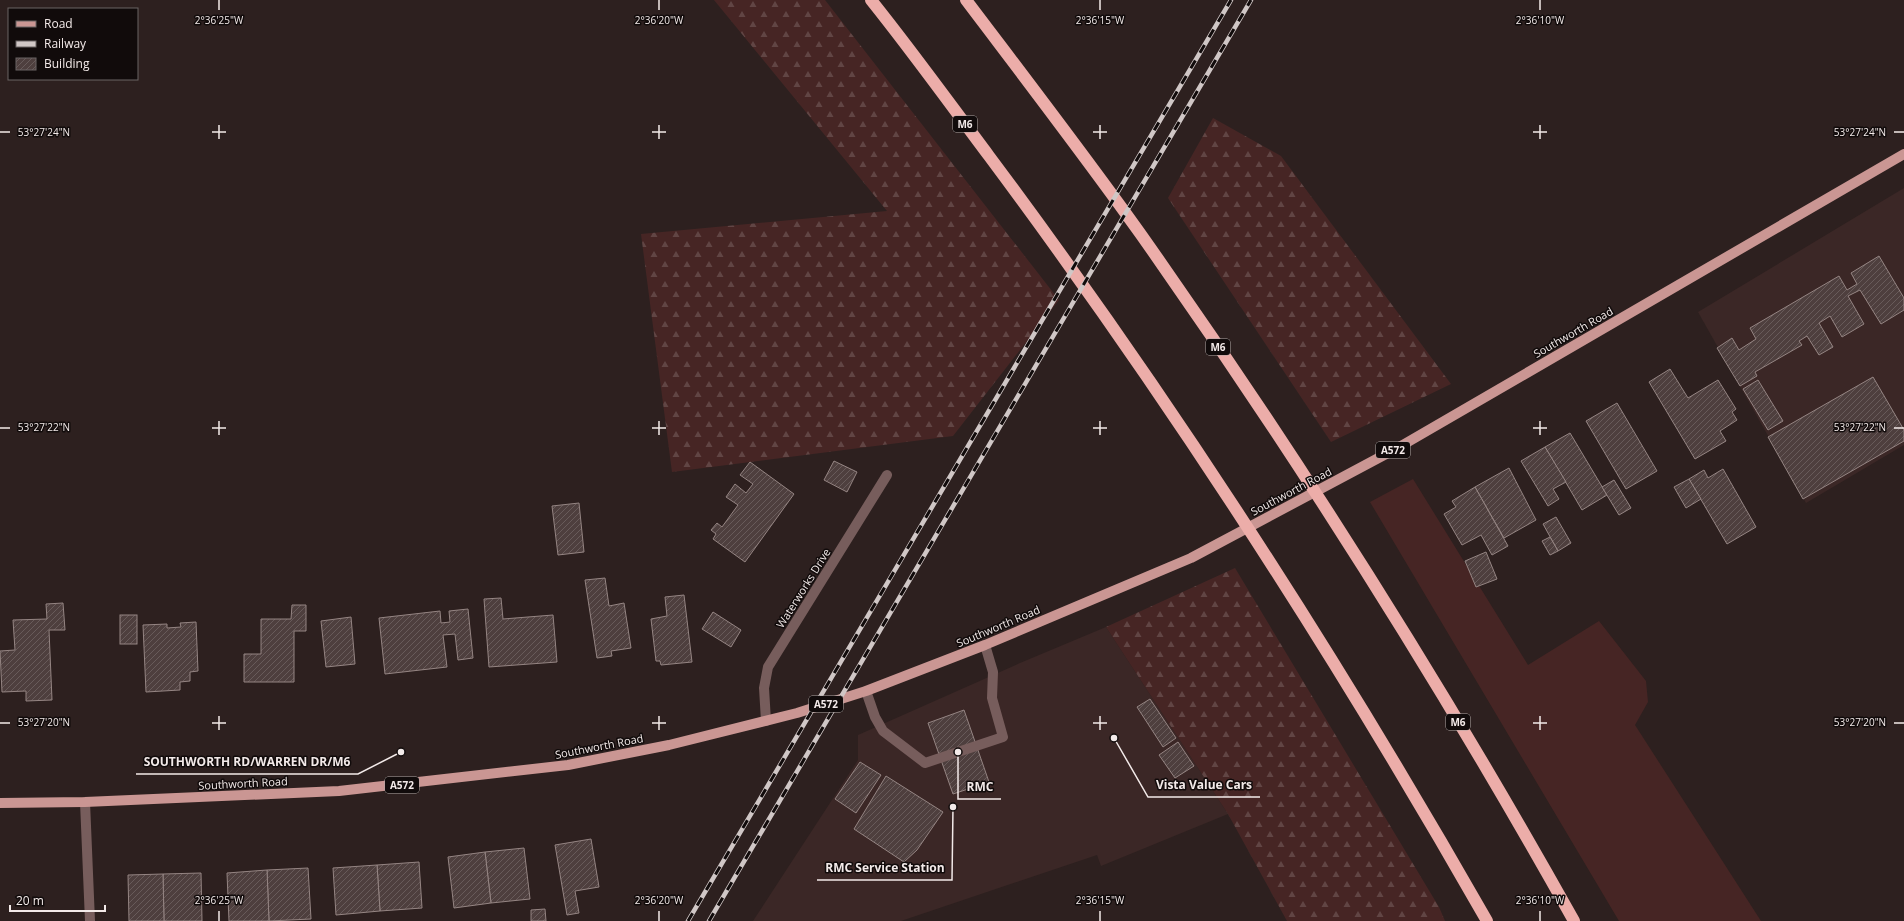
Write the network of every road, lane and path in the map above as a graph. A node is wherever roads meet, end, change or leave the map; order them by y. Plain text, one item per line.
1 (871, 0) edge
2 (966, 0) edge
3 (1904, 154) edge
4 (887, 474) dead end
5 (985, 645) junction
6 (866, 691) junction
7 (766, 721) junction
8 (86, 802) junction
9 (0, 803) edge
10 (90, 921) edge
11 (1487, 921) edge
12 (1574, 921) edge

1 - 11 highway, M6
2 - 12 highway, M6
3 - 5 main road, Southworth Road / A572
4 - 7 street, Waterworks Drive
5 - 6 main road, Southworth Road / A572
5 - 6 street
6 - 7 main road, Southworth Road / A572
7 - 8 main road, Southworth Road / A572
8 - 9 main road, Southworth Road / A572
8 - 10 street

